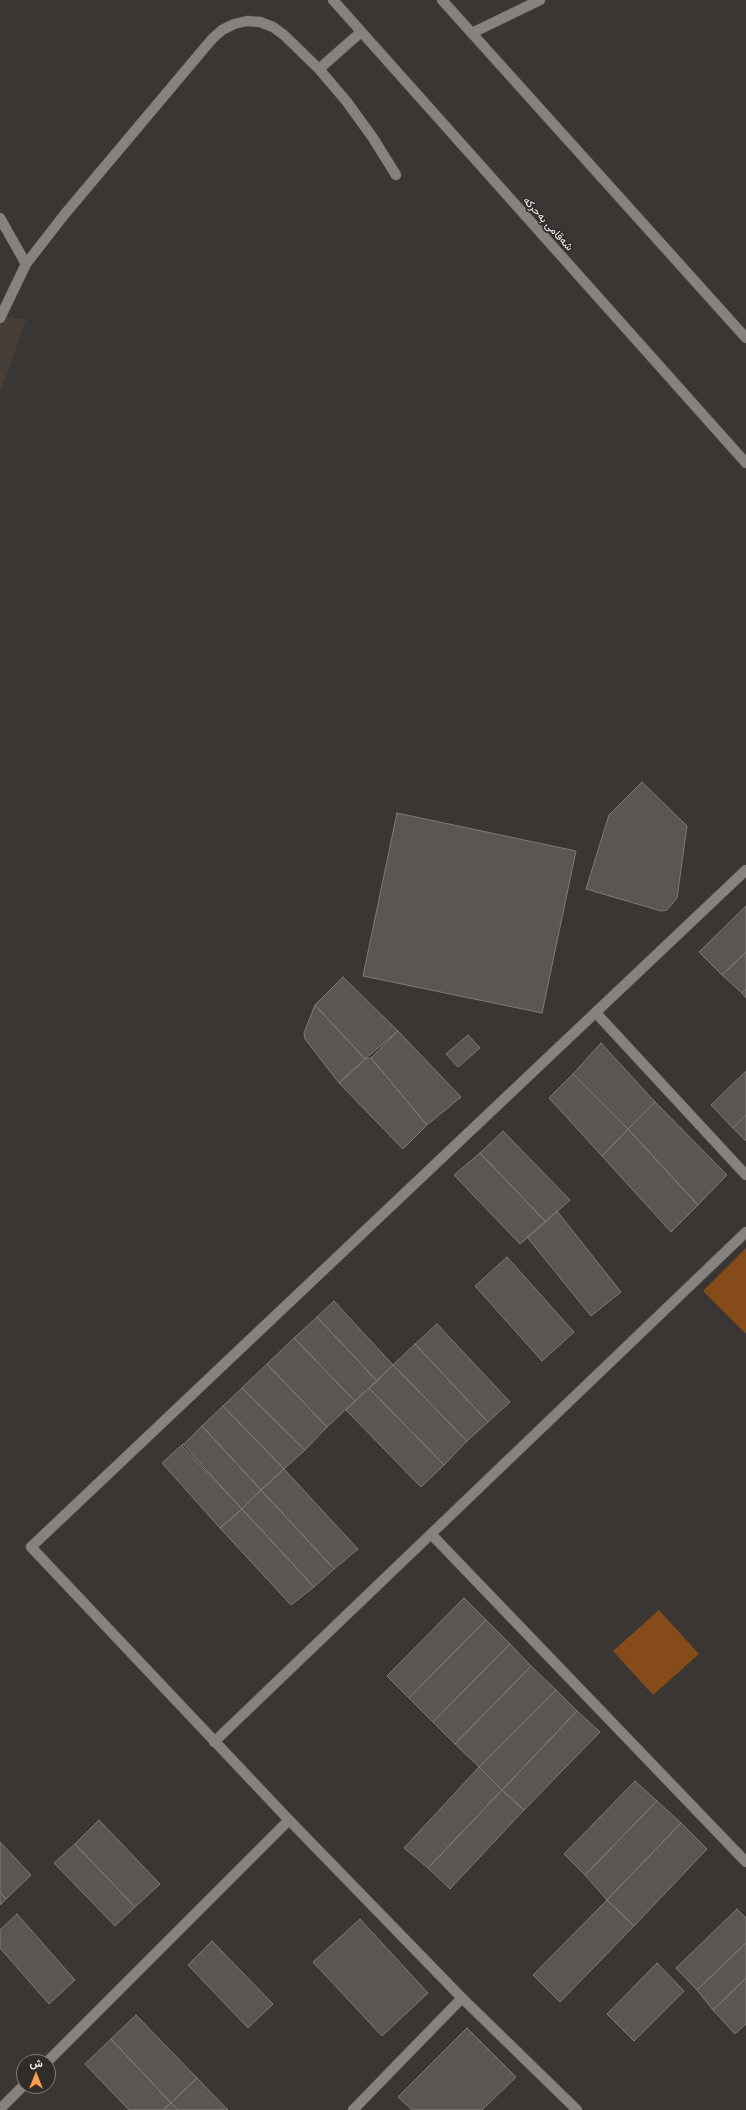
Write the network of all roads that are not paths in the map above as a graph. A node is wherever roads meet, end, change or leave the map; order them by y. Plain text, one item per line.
1 (333, 0) edge
2 (442, 0) edge
3 (540, 0) edge
4 (361, 32) junction
5 (472, 33) junction
6 (319, 69) junction
7 (396, 175) dead end
8 (0, 218) edge
9 (26, 264) junction
10 (0, 318) edge
11 (746, 338) edge
12 (746, 463) edge
13 (746, 870) edge
14 (596, 1013) junction
15 (746, 1176) edge
16 (746, 1232) edge
17 (431, 1534) junction
18 (214, 1742) junction
19 (289, 1820) junction
20 (746, 1862) edge
21 (462, 1998) junction
22 (55, 2054) edge
23 (16, 2093) edge
24 (0, 2109) edge
25 (354, 2110) edge
26 (577, 2110) edge

1 - 4 street, شەقامی بەحرکە
2 - 5 street
3 - 5 street
4 - 6 street
4 - 12 street, شەقامی بەحرکە
5 - 11 street
6 - 7 street
6 - 9 street
8 - 9 street
9 - 10 street
13 - 14 street
14 - 15 street
14 - 18 street
16 - 17 street
17 - 18 street
17 - 20 street
18 - 19 street
19 - 21 street
19 - 22 street
21 - 25 street
21 - 26 street
23 - 24 street

